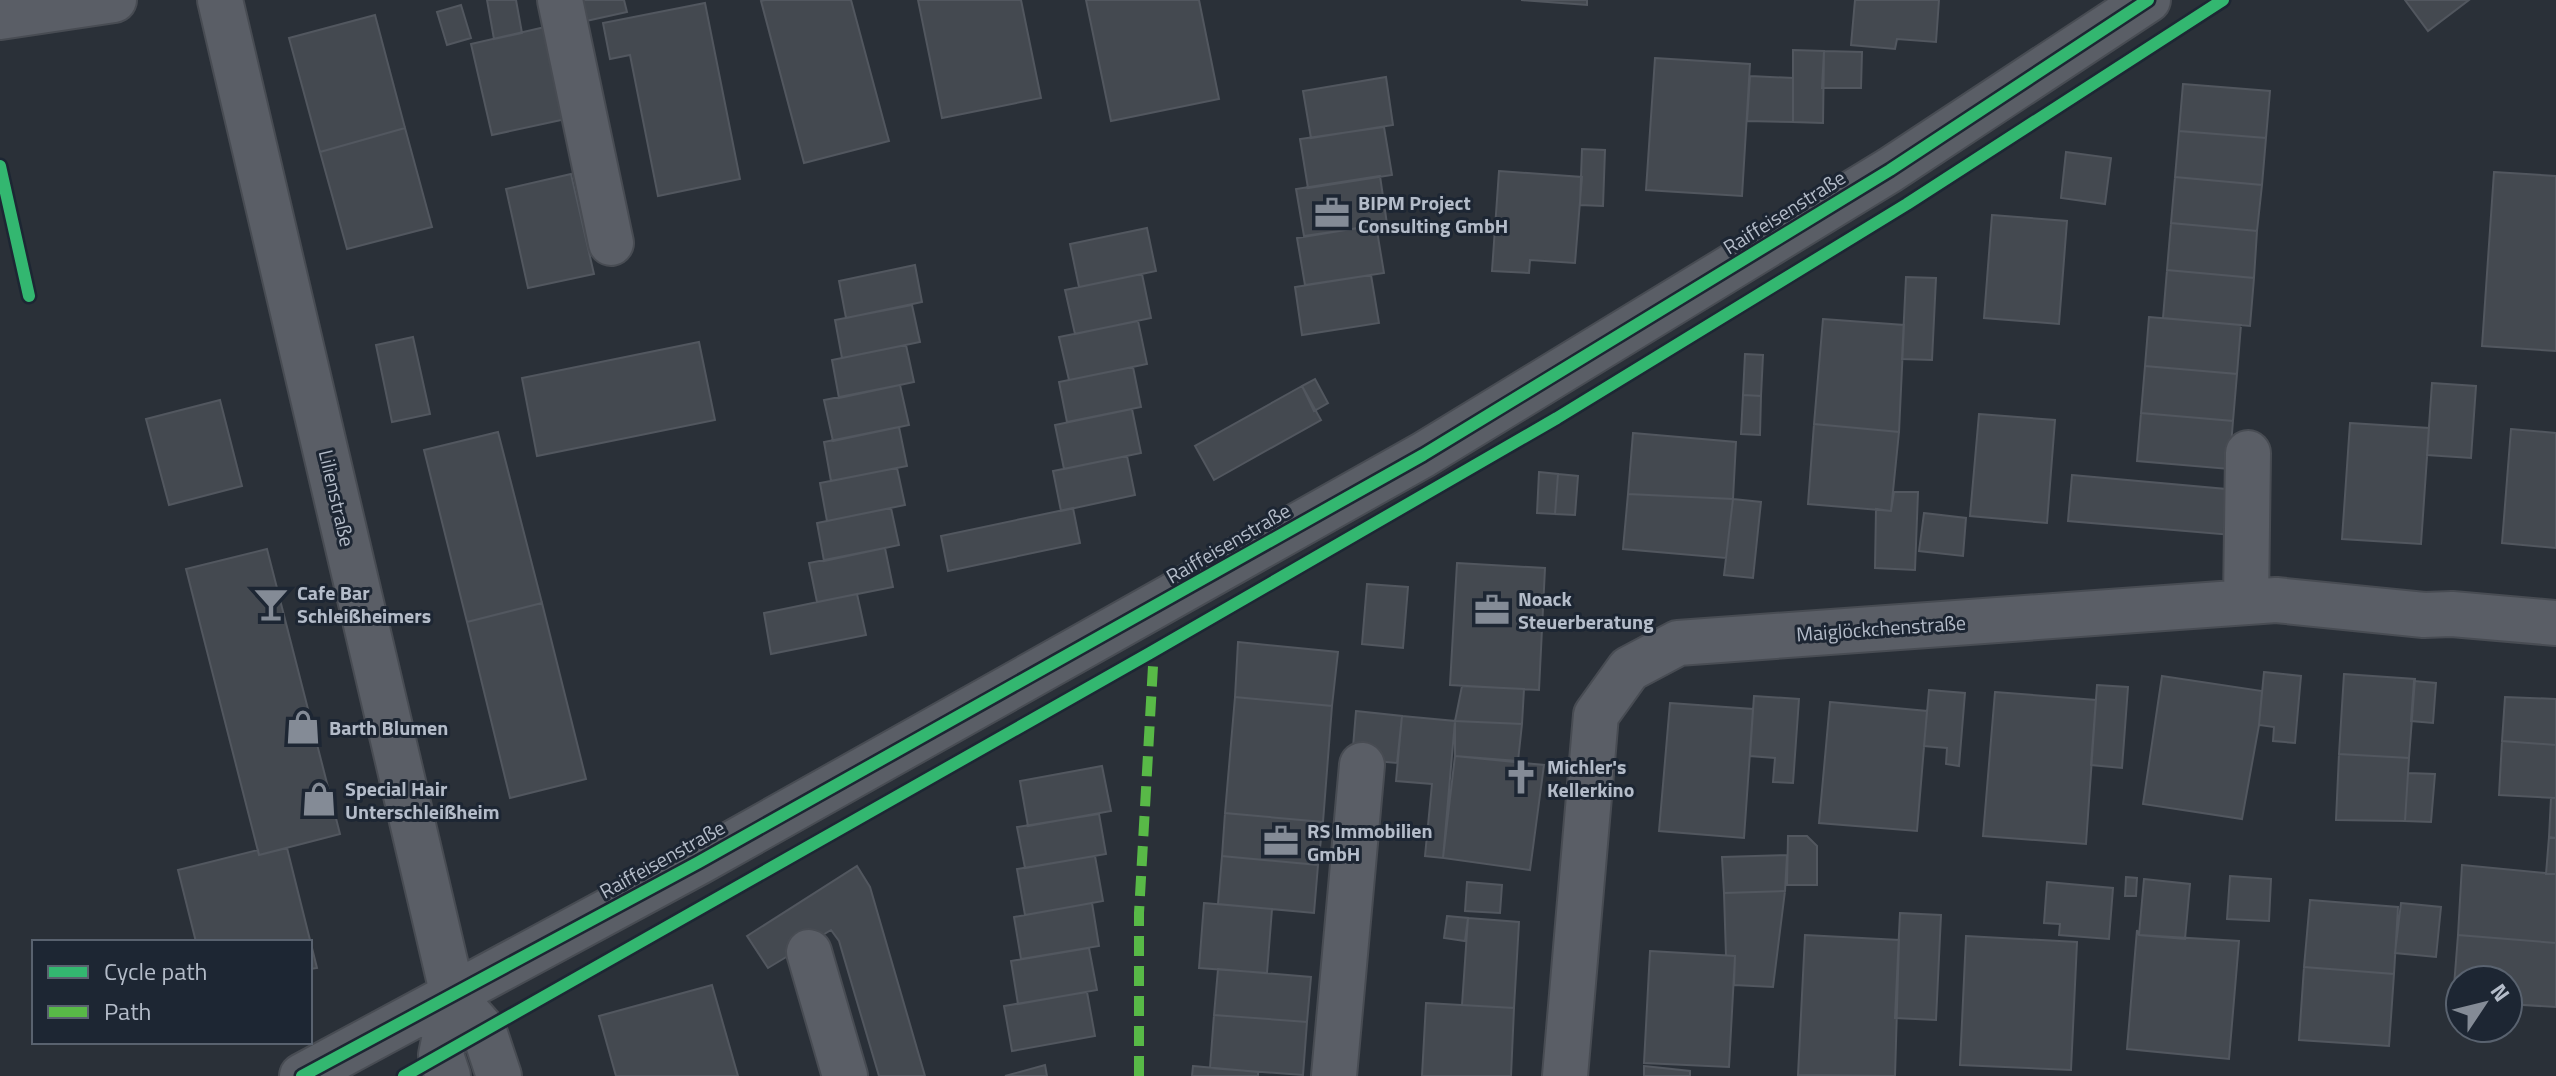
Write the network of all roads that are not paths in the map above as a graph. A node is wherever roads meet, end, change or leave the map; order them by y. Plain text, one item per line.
1 (114, 0) edge
2 (220, 0) edge
3 (560, 0) edge
4 (2148, 0) edge
5 (0, 17) edge
6 (611, 243) dead end
7 (2248, 453) dead end
8 (2246, 602) junction
9 (2556, 623) edge
10 (1362, 765) dead end
11 (809, 952) dead end
12 (453, 996) junction
13 (302, 1076) edge
14 (448, 1076) edge
15 (499, 1076) edge
16 (845, 1076) edge
17 (1334, 1076) edge
18 (1565, 1076) edge

1 - 5 street
2 - 12 street, Lilienstraße
3 - 6 street
4 - 12 street, Raiffeisenstraße
7 - 8 street
8 - 9 street, Maiglöckchenstraße
8 - 18 street, Maiglöckchenstraße
10 - 17 street
11 - 16 street
12 - 13 street, Raiffeisenstraße
12 - 14 street, Lilienstraße
12 - 15 street, Lilienstraße

